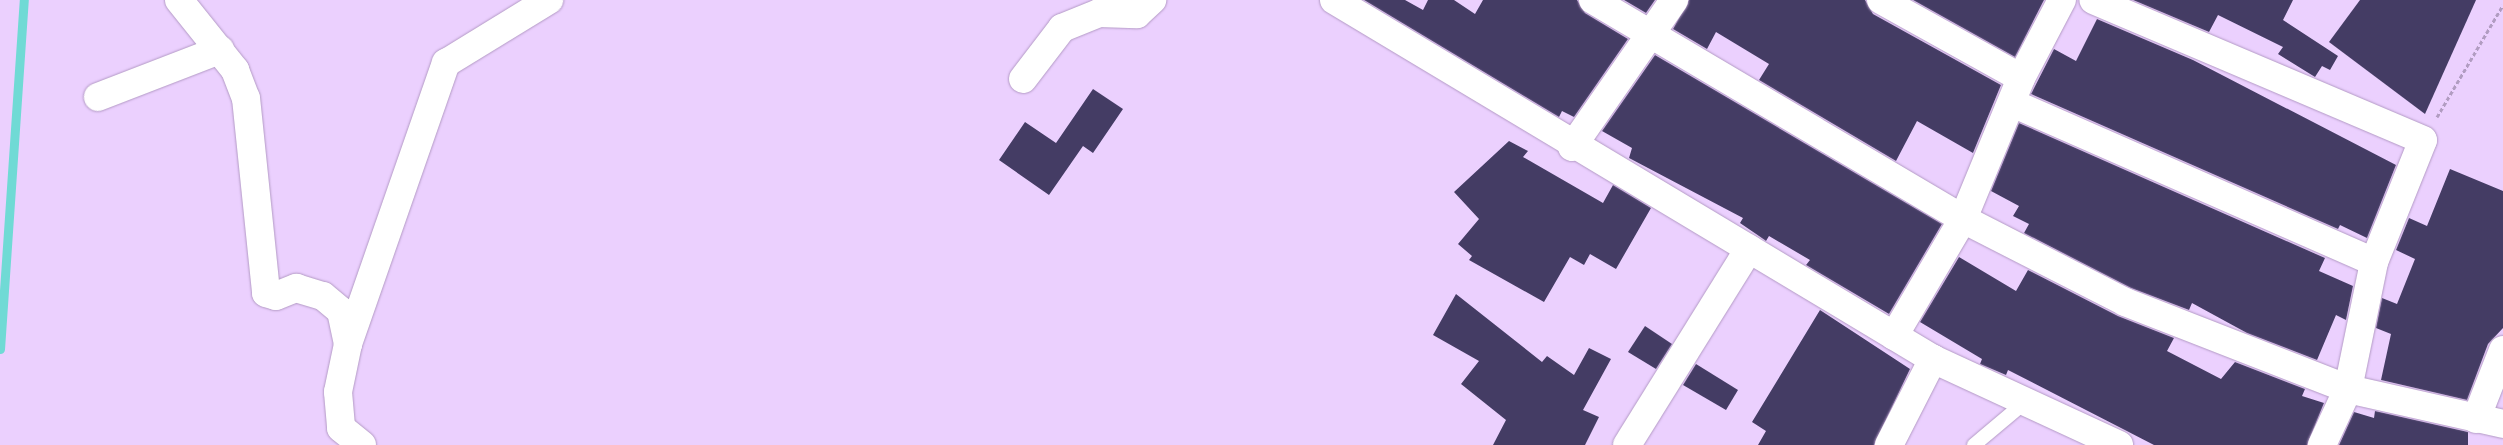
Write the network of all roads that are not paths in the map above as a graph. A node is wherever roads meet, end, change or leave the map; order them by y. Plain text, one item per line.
1 (179, 0) edge
2 (549, 0) edge
3 (1152, 0) edge
4 (1334, 0) edge
5 (1593, 0) edge
6 (1674, 0) edge
7 (1881, 0) edge
8 (2062, 0) edge
9 (2092, 0) edge
10 (1910, 7) edge
11 (1648, 33) junction
12 (220, 50) junction
13 (1022, 79) dead end
14 (2017, 90) junction
15 (98, 98) dead end
16 (1572, 147) junction
17 (1963, 219) junction
18 (1749, 249) junction
19 (2374, 262) junction
20 (1894, 336) junction
21 (348, 344) junction
22 (2503, 350) edge
23 (1933, 359) junction
24 (2348, 389) junction
25 (2026, 402) junction
26 (2476, 419) junction
27 (2503, 424) edge
28 (362, 445) edge
29 (1627, 445) edge
30 (1889, 445) edge
31 (1974, 445) edge
32 (2119, 445) edge
33 (2322, 445) edge

1 - 12 street
2 - 21 street
3 - 13 street
4 - 16 street
5 - 11 street
6 - 11 street
7 - 10 street
8 - 14 street
9 - 19 street
10 - 14 street
11 - 16 street
11 - 17 street
12 - 15 street
12 - 21 street
14 - 17 street
14 - 19 street
16 - 18 street
17 - 20 street
17 - 24 street
18 - 20 street
18 - 29 street
19 - 24 street
20 - 23 street
21 - 28 street
22 - 26 street
23 - 25 street
23 - 30 street
24 - 26 street
24 - 33 street
25 - 31 lane
25 - 32 street
26 - 27 street

